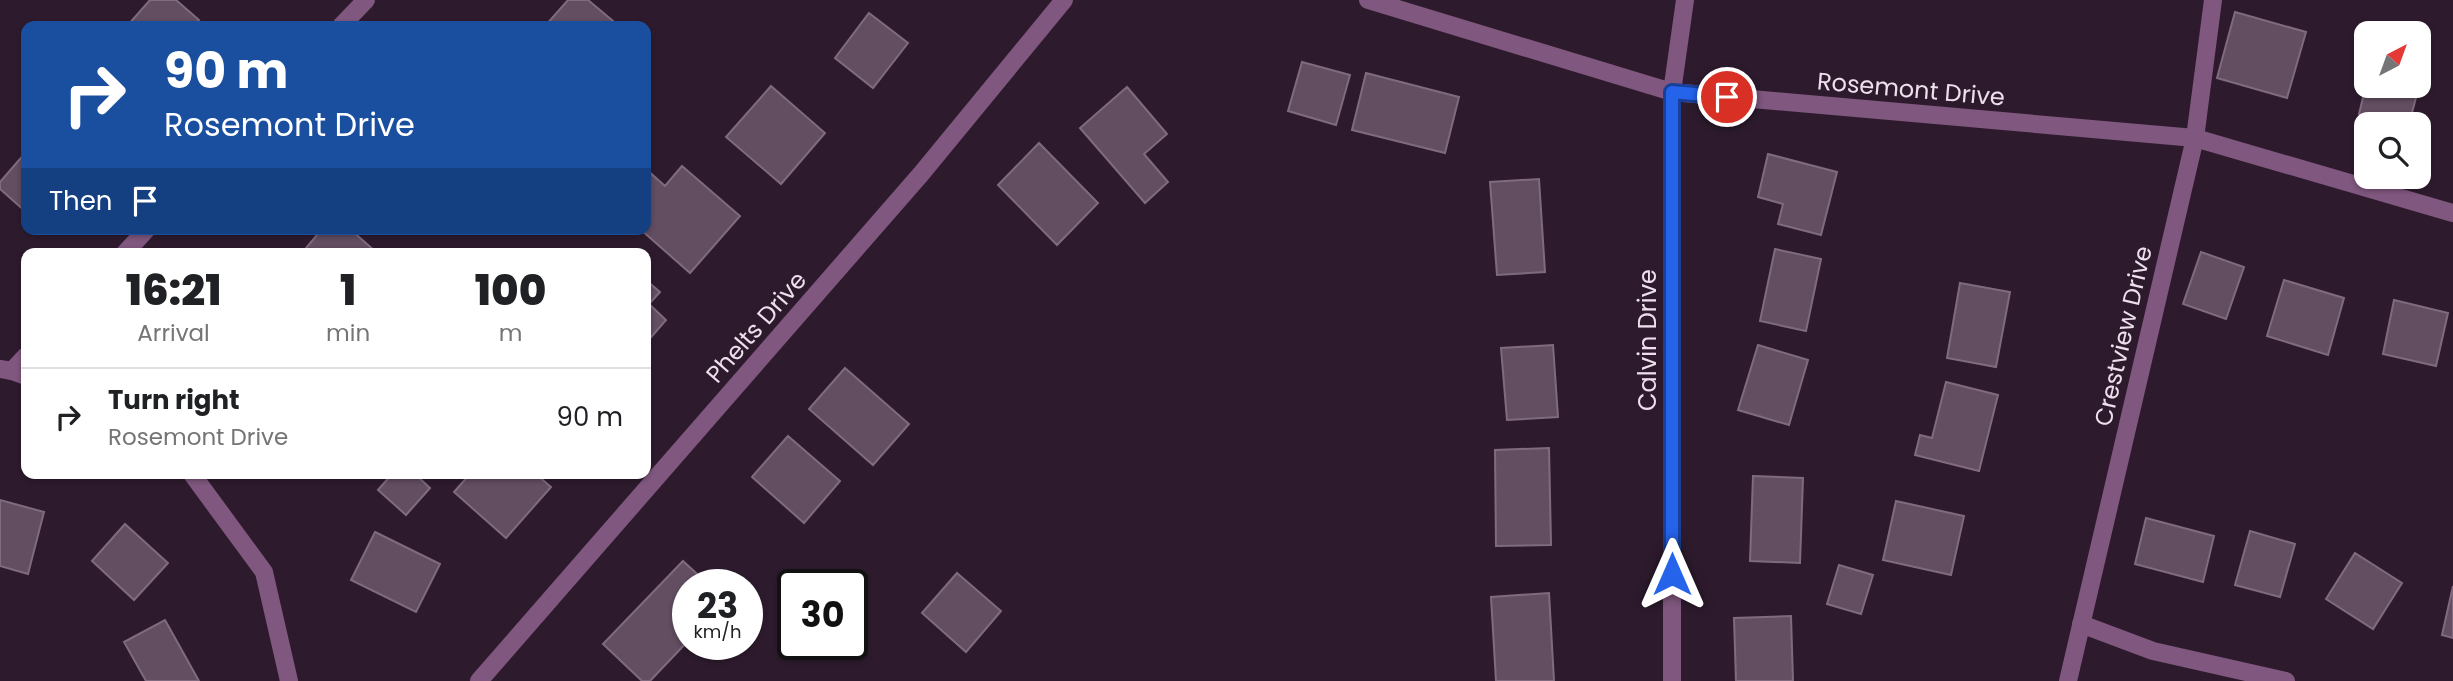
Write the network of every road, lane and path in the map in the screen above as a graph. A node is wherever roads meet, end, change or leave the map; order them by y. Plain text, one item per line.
1 (366, 0) edge
2 (1064, 0) edge
3 (1368, 0) edge
4 (1685, 0) edge
5 (2213, 0) edge
6 (346, 21) edge
7 (1672, 92) junction
8 (2195, 138) junction
9 (2453, 214) edge
10 (141, 235) edge
11 (130, 248) edge
12 (196, 479) edge
13 (2081, 624) junction
14 (289, 681) edge
15 (479, 681) edge
16 (1672, 681) edge
17 (2068, 681) edge
18 (2286, 681) edge

1 - 6 street
2 - 15 street, Phelts Drive
3 - 7 street, Rosemont Drive
4 - 7 street, Calvin Drive
5 - 8 street, Crestview Drive
7 - 8 street, Rosemont Drive
7 - 16 street, Calvin Drive
8 - 9 street, Rosemont Drive
8 - 13 street, Crestview Drive
10 - 11 street
12 - 14 street
13 - 17 street, Crestview Drive
13 - 18 street

